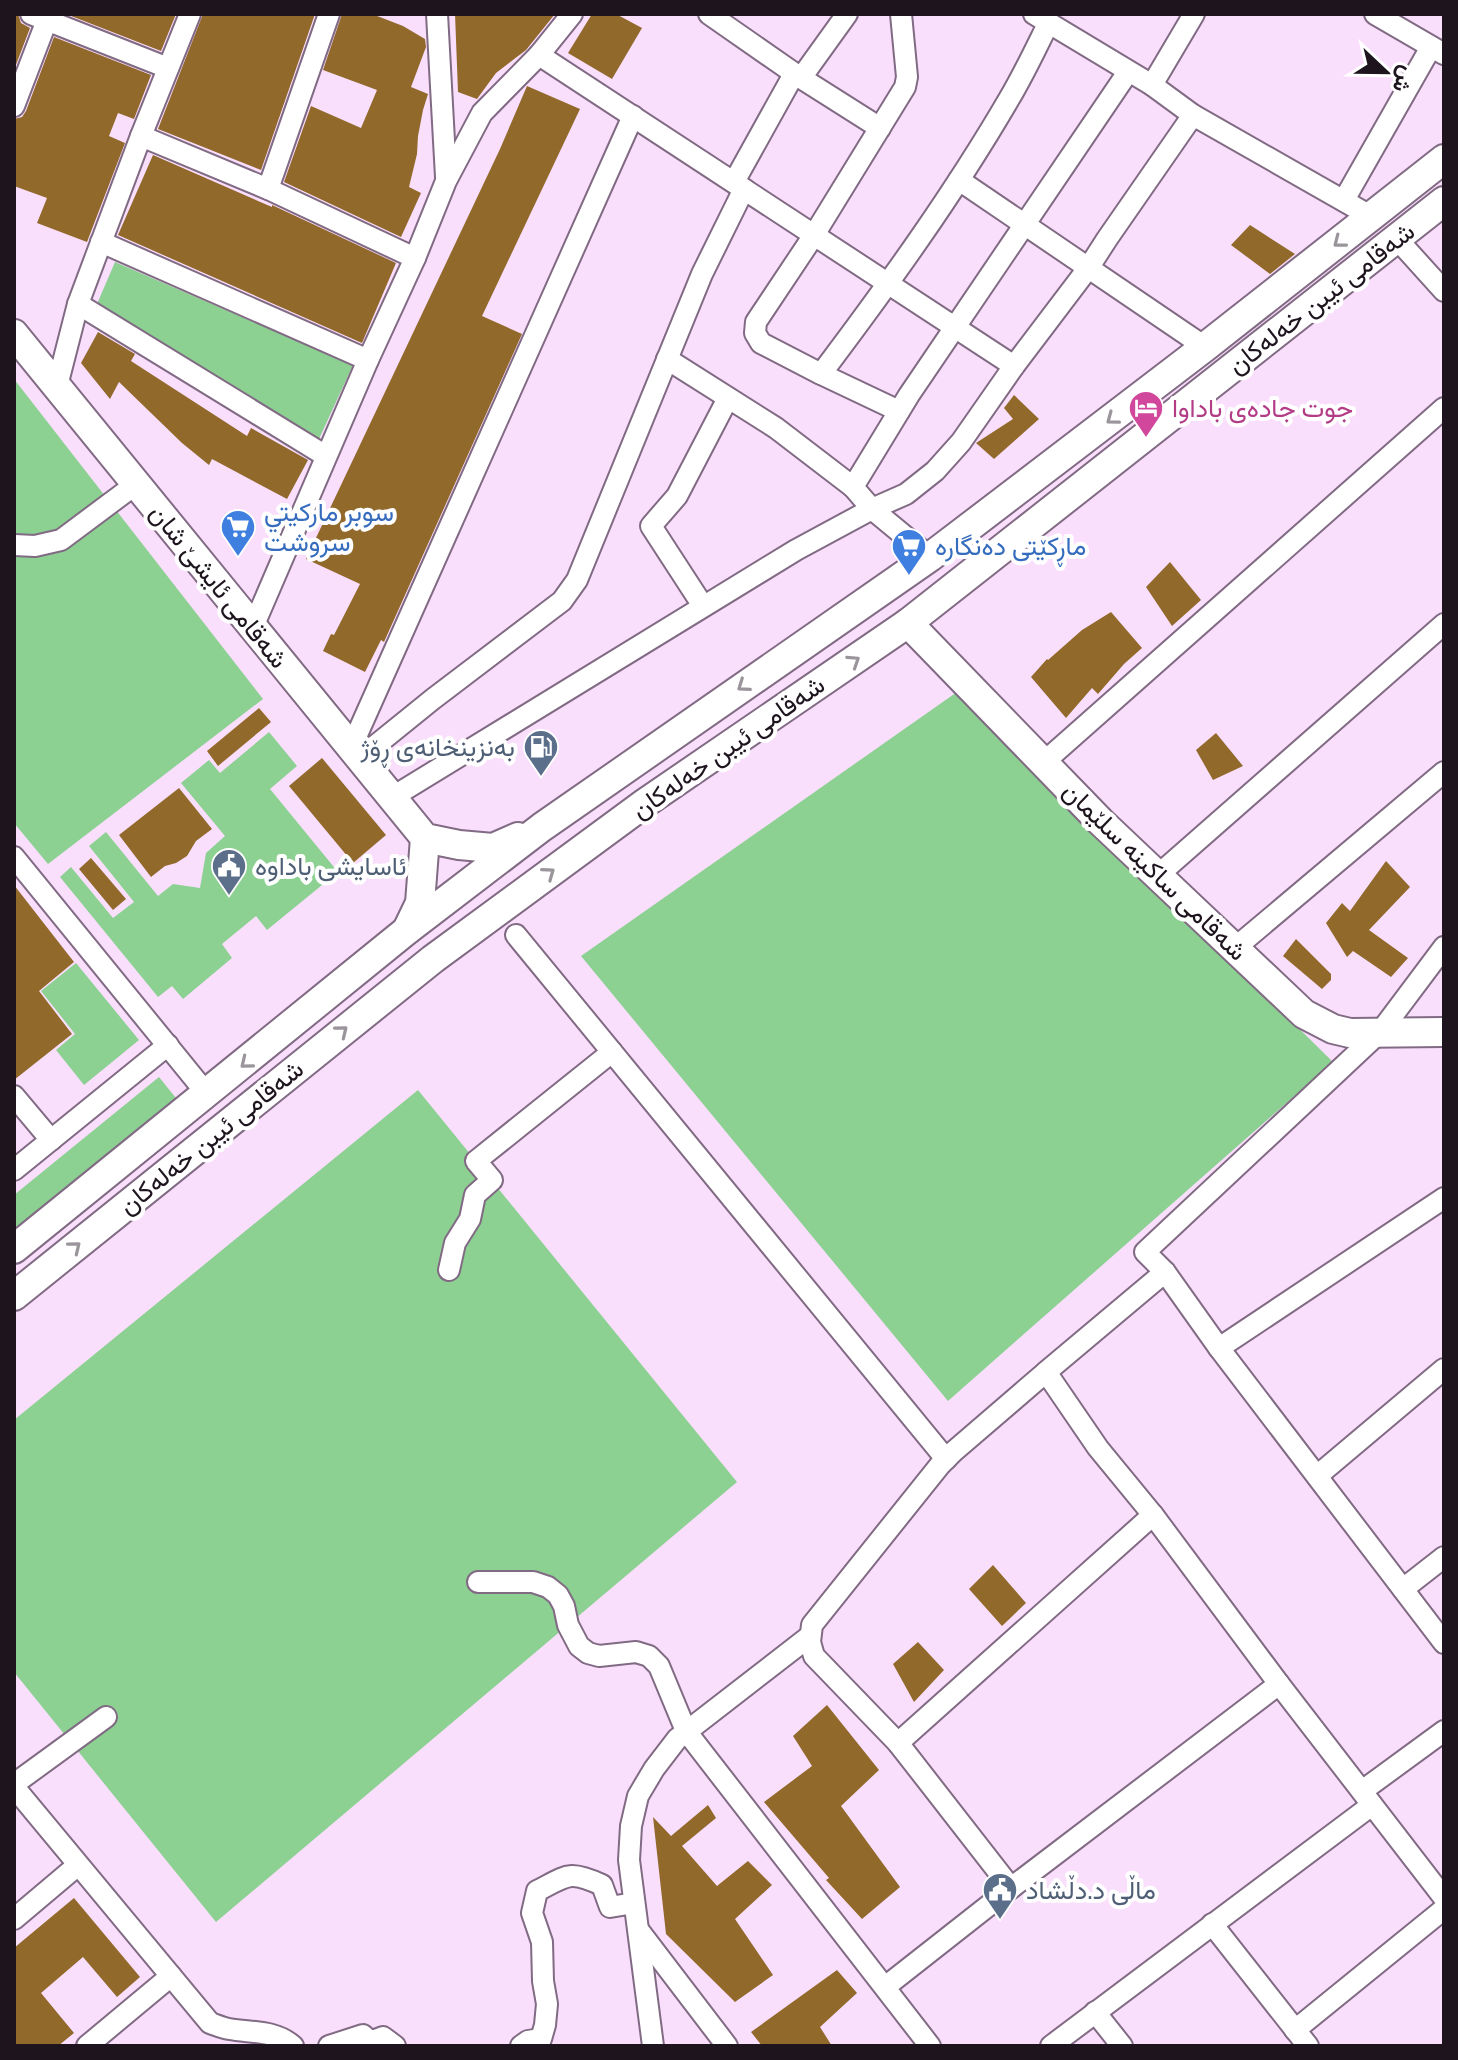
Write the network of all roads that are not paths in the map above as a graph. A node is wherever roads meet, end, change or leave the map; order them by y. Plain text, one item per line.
1 (190, 14) edge
2 (329, 14) edge
3 (437, 14) edge
4 (572, 14) edge
5 (709, 14) edge
6 (847, 14) edge
7 (901, 14) edge
8 (1194, 14) edge
9 (1375, 14) edge
10 (39, 17) edge
11 (1040, 17) edge
12 (1438, 51) edge
13 (539, 55) junction
14 (168, 68) junction
15 (1128, 72) junction
16 (797, 76) junction
17 (1152, 85) junction
18 (14, 106) edge
19 (1193, 115) junction
20 (633, 116) junction
21 (880, 128) junction
22 (141, 136) junction
23 (1444, 159) edge
24 (959, 180) junction
25 (446, 181) junction
26 (739, 185) junction
27 (268, 189) junction
28 (1344, 200) junction
29 (1444, 201) edge
30 (1372, 217) junction
31 (1026, 225) junction
32 (814, 235) junction
33 (1397, 239) junction
34 (101, 242) junction
35 (415, 258) junction
36 (1089, 267) junction
37 (889, 284) junction
38 (1444, 291) edge
39 (78, 304) junction
40 (955, 327) junction
41 (14, 334) edge
42 (1205, 347) junction
43 (667, 359) junction
44 (368, 360) junction
45 (1014, 366) junction
46 (821, 374) junction
47 (57, 386) junction
48 (728, 398) junction
49 (1444, 408) edge
50 (899, 411) junction
51 (326, 456) junction
52 (136, 484) junction
53 (853, 487) junction
54 (872, 509) junction
55 (14, 545) edge
56 (930, 557) junction
57 (703, 606) junction
58 (908, 623) junction
59 (1444, 624) edge
60 (253, 627) junction
61 (355, 753) junction
62 (1043, 763) junction
63 (626, 767) junction
64 (1444, 772) edge
65 (391, 798) junction
66 (645, 803) junction
67 (542, 827) junction
68 (425, 838) junction
69 (14, 857) edge
70 (1157, 876) junction
71 (406, 931) junction
72 (516, 935) dead end
73 (1444, 947) edge
74 (1235, 948) junction
75 (356, 973) junction
76 (379, 1001) junction
77 (1381, 1031) junction
78 (1444, 1032) edge
79 (168, 1045) junction
80 (612, 1052) junction
81 (207, 1094) junction
82 (14, 1096) edge
83 (51, 1140) junction
84 (14, 1170) edge
85 (1444, 1198) edge
86 (14, 1249) edge
87 (449, 1270) dead end
88 (1165, 1272) junction
89 (14, 1296) edge
90 (1219, 1348) junction
91 (1444, 1369) edge
92 (1046, 1372) junction
93 (946, 1459) junction
94 (1317, 1476) junction
95 (1153, 1515) junction
96 (1444, 1557) edge
97 (478, 1582) dead end
98 (1403, 1589) junction
99 (810, 1636) junction
100 (1444, 1643) edge
101 (1279, 1684) junction
102 (106, 1717) dead end
103 (686, 1731) junction
104 (1444, 1731) edge
105 (898, 1743) junction
106 (14, 1786) edge
107 (1367, 1798) junction
108 (78, 1865) junction
109 (1011, 1888) junction
110 (1444, 1898) edge
111 (634, 1903) junction
112 (1444, 1909) edge
113 (14, 1919) edge
114 (1212, 1924) junction
115 (637, 1929) junction
116 (171, 1976) junction
117 (885, 1987) junction
118 (1095, 2012) junction
119 (1302, 2038) edge
120 (87, 2046) edge
121 (293, 2046) edge
122 (329, 2046) edge
123 (395, 2046) edge
124 (521, 2046) edge
125 (653, 2046) edge
126 (727, 2046) edge
127 (930, 2046) edge
128 (1051, 2046) edge
129 (1122, 2046) edge

1 - 14 street
2 - 27 street
3 - 25 street
4 - 13 street
5 - 16 street
6 - 16 street
7 - 21 street
8 - 17 street
9 - 12 street
10 - 14 street
10 - 18 street
11 - 15 street
11 - 24 street
12 - 28 street
13 - 20 street
13 - 25 street
14 - 22 street
15 - 17 street
15 - 31 street
16 - 21 street
16 - 26 street
17 - 19 street
19 - 28 street
19 - 36 street
20 - 26 street
20 - 61 street
21 - 32 street
22 - 27 street
22 - 34 street
23 - 30 main road, شەقامی ئیبن خەلەکان
24 - 31 street
24 - 37 street
25 - 35 street
26 - 32 street
26 - 43 street
27 - 35 street
28 - 30 street
29 - 33 main road, شەقامی ئیبن خەلەکان
30 -> 42 main road, شەقامی ئیبن خەلەکان
31 - 36 street
31 - 40 street
32 - 37 street
32 - 46 street
33 - 38 street
33 - 58 main road, شەقامی ئیبن خەلەکان
34 - 39 street
34 - 44 street
35 - 44 street
36 - 42 street
36 - 45 street
37 - 40 street
37 - 46 street
39 - 47 street
39 - 51 street
40 - 45 street
40 - 50 street
41 - 47 main road, شەقامی ئایشێ شان
42 -> 56 main road, شەقامی ئیبن خەلەکان
43 - 48 street
43 - 61 street
44 - 51 street
45 - 54 street
46 - 50 street
47 - 52 main road, شەقامی ئایشێ شان
48 - 53 street
48 - 57 street
49 - 62 street
50 - 53 street
51 - 60 street
52 - 55 street
52 - 60 main road, شەقامی ئایشێ شان
53 - 54 street
54 - 56 street
54 - 57 street
56 -> 63 main road, شەقامی ئیبن خەلەکان
57 - 65 street
58 - 62 main road, شەقامی ساکینە سلێمان
66 -> 58 main road, شەقامی ئیبن خەلەکان
59 - 70 street
60 - 61 main road, شەقامی ئایشێ شان
61 - 65 main road, شەقامی ئایشێ شان
62 - 70 main road, شەقامی ساکینە سلێمان
63 - 66 main road
63 - 67 main road, شەقامی ئیبن خەلەکان
64 - 74 street
65 - 68 main road, شەقامی ئایشێ شان
76 -> 66 main road, شەقامی ئیبن خەلەکان
67 - 68 main road
67 - 71 main road, شەقامی ئیبن خەلەکان
68 - 71 main road
69 - 79 street
70 - 74 main road, شەقامی ساکینە سلێمان
71 - 75 main road, شەقامی ئیبن خەلەکان
72 - 80 street
73 - 77 street
74 - 77 main road, شەقامی ساکینە سلێمان
75 - 76 main road
75 -> 81 main road, شەقامی ئیبن خەلەکان
89 -> 76 main road, شەقامی ئیبن خەلەکان
77 - 78 main road, شەقامی ساکینە سلێمان
77 - 88 street
79 - 81 street
79 - 83 street
80 - 87 street
80 - 93 street
81 - 86 main road, شەقامی ئیبن خەلەکان
82 - 83 street
83 - 84 street
85 - 90 street
88 - 90 street
88 - 92 street
90 - 94 street
91 - 94 street
92 - 93 street
92 - 95 street
93 - 99 street
94 - 98 street
95 - 101 street
95 - 105 street
96 - 98 street
97 - 103 street
98 - 100 street
99 - 103 street
99 - 105 street
101 - 107 street
101 - 109 street
102 - 106 street
103 - 111 street
103 - 117 street
104 - 107 street
105 - 109 street
106 - 108 street
107 - 110 street
107 - 114 street
108 - 113 street
108 - 116 street
109 - 117 street
111 - 115 street
111 - 124 street
112 - 119 street
114 - 118 street
114 - 119 street
115 - 125 street
115 - 126 street
116 - 120 street
116 - 121 street
117 - 127 street
118 - 128 street
118 - 129 street
122 - 123 street

